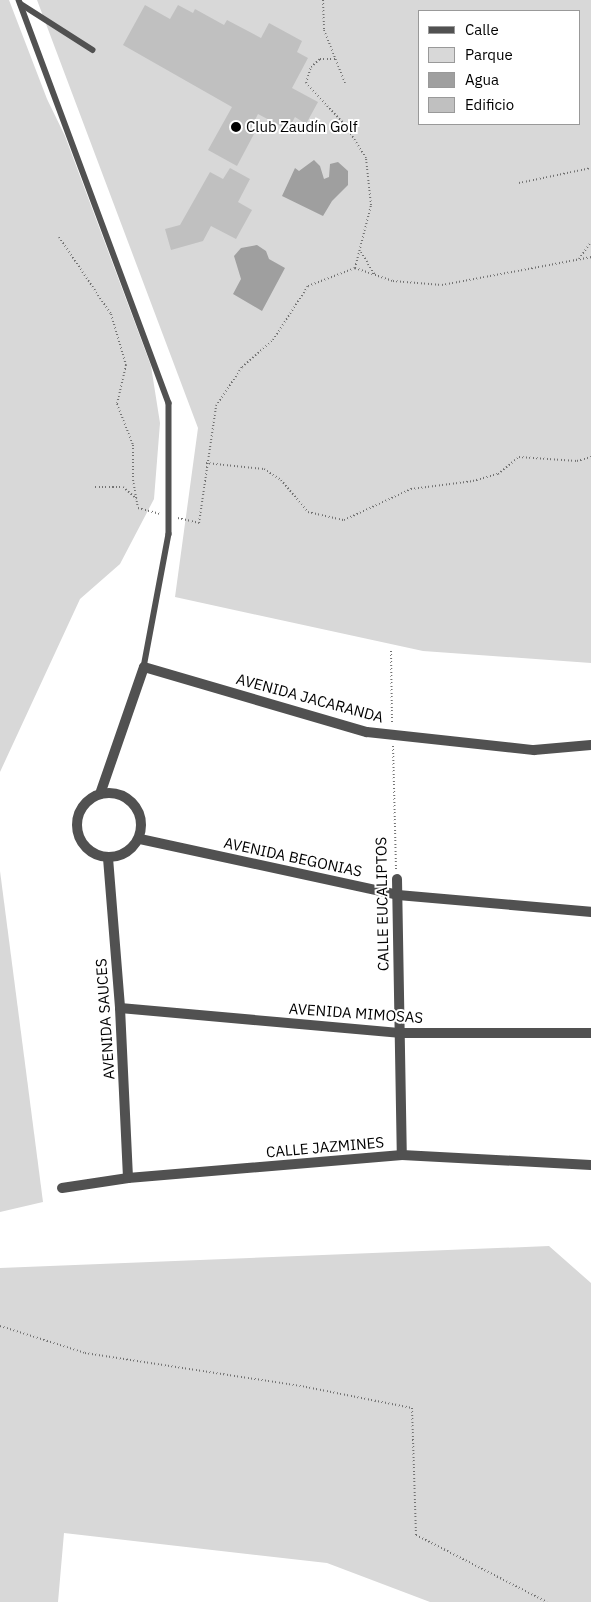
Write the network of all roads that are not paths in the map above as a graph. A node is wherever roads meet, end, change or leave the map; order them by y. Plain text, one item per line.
1 (20, 2) edge
2 (93, 50) dead end
3 (144, 667) junction
4 (591, 745) edge
5 (100, 794) junction
6 (140, 839) junction
7 (108, 858) junction
8 (397, 878) road end
9 (398, 896) junction
10 (591, 912) edge
11 (120, 1008) junction
12 (399, 1033) junction
13 (591, 1033) edge
14 (402, 1155) junction
15 (591, 1164) edge
16 (128, 1178) junction
17 (62, 1188) dead end

1 - 2 lane
1 - 3 lane
3 - 4 street, AVENIDA JACARANDA
3 - 5 street
5 - 6 street
5 - 7 street
6 - 7 street
6 - 9 street, AVENIDA BEGONIAS
7 - 11 street, AVENIDA SAUCES
8 - 9 street, CALLE EUCALIPTOS
9 - 10 street, AVENIDA BEGONIAS
9 - 12 street, CALLE EUCALIPTOS
11 - 12 street, AVENIDA MIMOSAS
11 - 16 street, AVENIDA SAUCES
12 - 13 street, AVENIDA MIMOSAS
12 - 14 street, CALLE EUCALIPTOS
14 - 15 street, CALLE JAZMINES
14 - 16 street, CALLE JAZMINES
16 - 17 street, CALLE JAZMINES

